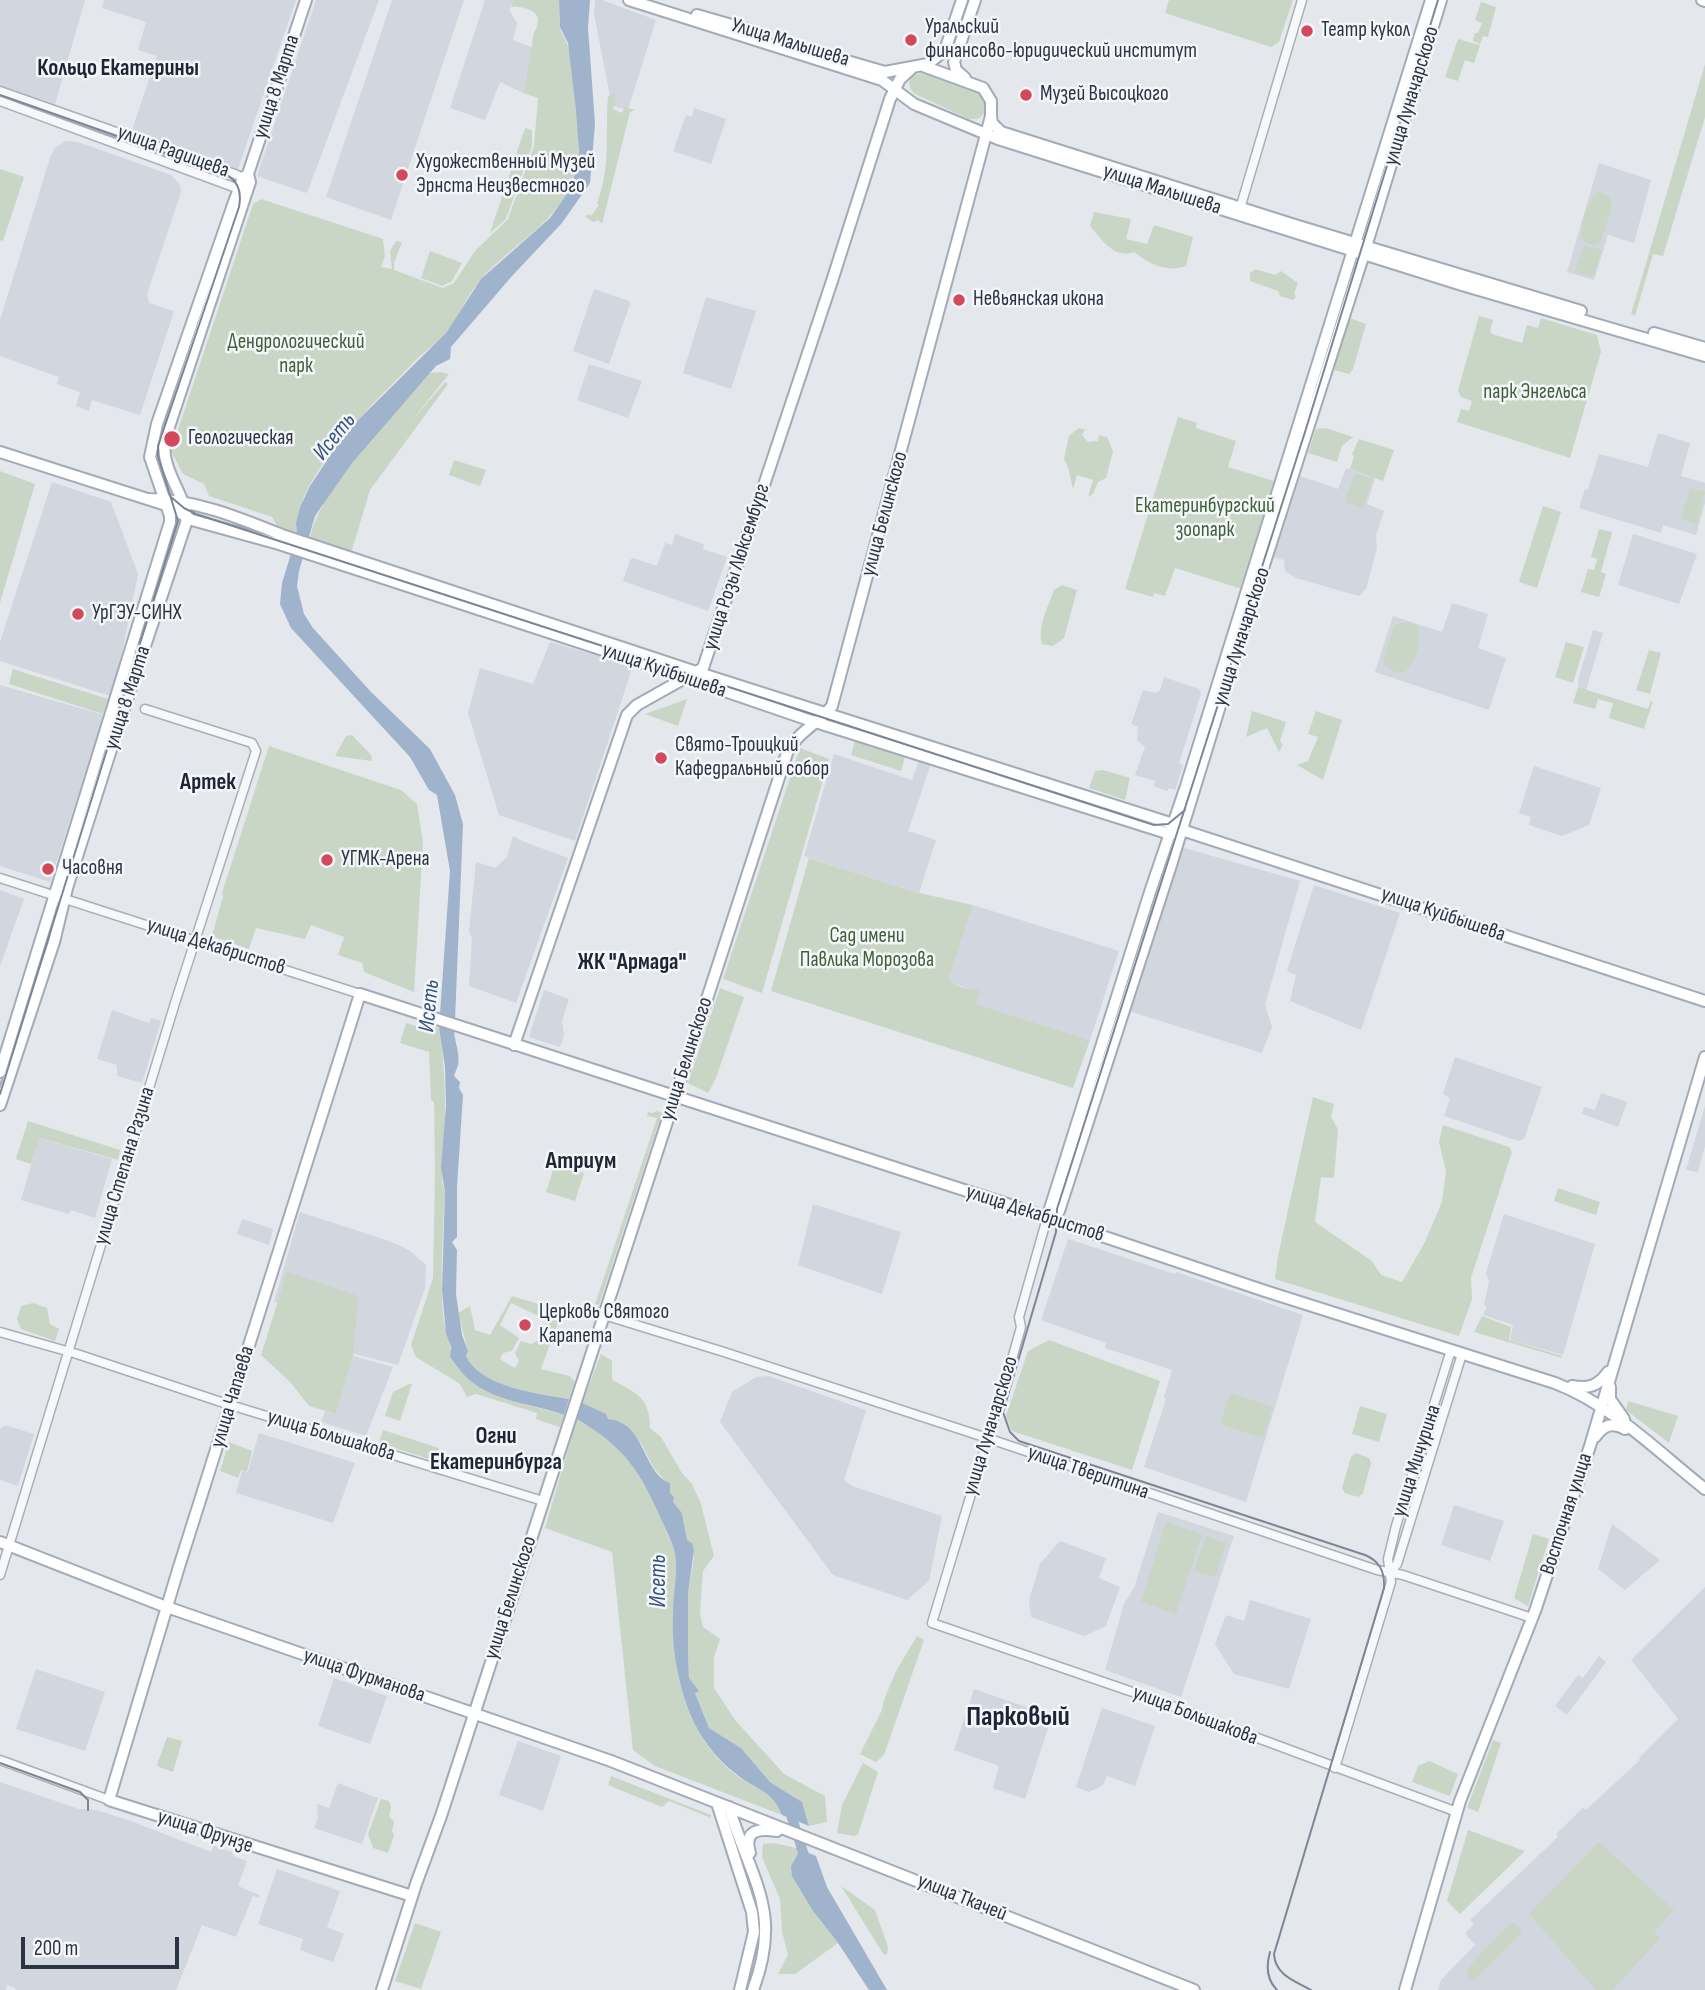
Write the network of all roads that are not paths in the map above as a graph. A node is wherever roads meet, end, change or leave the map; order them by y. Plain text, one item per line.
1 (306, 0) edge
2 (629, 0) edge
3 (649, 0) edge
4 (962, 0) edge
5 (975, 0) edge
6 (1302, 0) edge
7 (1431, 0) edge
8 (1441, 0) edge
9 (923, 66) junction
10 (911, 69) junction
11 (975, 85) junction
12 (894, 89) junction
13 (0, 91) edge
14 (0, 101) edge
15 (914, 104) junction
16 (991, 111) junction
17 (968, 127) junction
18 (986, 135) junction
19 (245, 181) junction
20 (1239, 211) junction
21 (1360, 249) junction
22 (1705, 348) edge
23 (1705, 356) edge
24 (0, 452) edge
25 (150, 457) junction
26 (167, 467) junction
27 (128, 492) junction
28 (181, 501) junction
29 (165, 502) junction
30 (229, 516) junction
31 (187, 518) junction
32 (169, 525) junction
33 (224, 530) junction
34 (281, 540) junction
35 (175, 558) junction
36 (700, 675) junction
37 (145, 709) dead end
38 (827, 713) junction
39 (817, 723) junction
40 (1175, 830) junction
41 (0, 878) edge
42 (59, 899) junction
43 (195, 940) junction
44 (359, 994) junction
45 (1705, 1001) edge
46 (514, 1045) junction
47 (1705, 1057) edge
48 (0, 1072) edge
49 (675, 1098) junction
50 (0, 1105) edge
51 (1048, 1222) junction
52 (604, 1315) junction
53 (0, 1332) edge
54 (69, 1352) junction
55 (1457, 1352) junction
56 (1613, 1366) junction
57 (1555, 1383) junction
58 (231, 1405) junction
59 (1602, 1405) junction
60 (1637, 1435) junction
61 (987, 1438) junction
62 (1590, 1446) junction
63 (1705, 1489) edge
64 (542, 1501) junction
65 (5, 1544) edge
66 (1391, 1572) junction
67 (0, 1575) edge
68 (167, 1607) junction
69 (1532, 1618) junction
70 (932, 1623) joint
71 (473, 1713) junction
72 (0, 1760) edge
73 (1335, 1768) junction
74 (109, 1800) junction
75 (717, 1803) junction
76 (729, 1807) junction
77 (1457, 1812) junction
78 (768, 1826) junction
79 (754, 1872) junction
80 (412, 1896) junction
81 (382, 1990) edge
82 (740, 1990) edge
83 (753, 1990) edge
84 (1194, 1990) edge
85 (1403, 1990) edge

1 - 19 main road, улица 8 Марта
2 - 12 main road, улица Малышева
3 - 10 main road, Улица Малышева
4 - 9 main road
5 - 11 main road, улица Малышева
6 - 20 street
7 - 21 main road, улица Луначарского
8 - 21 main road, улица Луначарского
9 - 10 main road, Улица Малышева
9 - 11 main road
10 - 12 main road
10 - 15 main road
11 - 16 main road, улица Малышева
12 - 15 main road, улица Малышева
12 - 36 main road, улица Розы Люксембург
13 - 19 street, улица Радищева
14 - 19 street, улица Радищева
15 - 17 main road, улица Малышева
16 - 17 main road
16 - 18 main road, улица Белинского
16 - 20 main road, улица Малышева
17 - 18 main road, улица Малышева
18 - 20 main road, улица Малышева
18 - 38 main road, улица Белинского
19 - 25 main road, улица 8 Марта
19 - 26 main road, улица 8 Марта
20 - 21 main road, улица Малышева
21 - 22 main road, улица Малышева
21 - 23 main road, улица Малышева
21 - 40 main road, улица Луначарского
24 - 27 main road, улица Куйбышева
25 - 27 main road
25 - 29 main road, улица 8 Марта
26 - 28 main road, улица 8 Марта
26 - 30 main road
27 - 29 main road, улица Куйбышева
27 - 32 main road
28 - 29 main road, улица Куйбышева
28 - 30 main road, улица Куйбышева
28 - 31 main road, улица 8 Марта
29 - 31 main road, улица Куйбышева
29 - 32 main road, улица 8 Марта
30 - 34 main road, улица Куйбышева
31 - 33 main road, улица Куйбышева
31 - 35 main road, улица 8 Марта
32 - 42 main road, улица 8 Марта
33 - 34 main road, улица Куйбышева
33 - 35 main road
34 - 36 main road, улица Куйбышева
35 - 42 main road, улица 8 Марта
36 - 38 main road, улица Куйбышева
36 - 39 main road, улица Куйбышева
36 - 46 main road
37 - 43 street, улица Степана Разина
38 - 39 main road, улица Белинского
38 - 40 main road, улица Куйбышева
39 - 40 main road, улица Куйбышева
39 - 49 main road, улица Белинского
40 - 45 main road, улица Куйбышева
40 - 51 main road, улица Луначарского
41 - 42 street, улица Декабристов
42 - 43 street, улица Декабристов
42 - 48 main road, улица 8 Марта
42 - 50 main road, улица 8 Марта
43 - 44 street, улица Декабристов
43 - 54 street, улица Степана Разина
44 - 46 main road, улица Декабристов
44 - 58 main road, улица Чапаева
46 - 49 main road, улица Декабристов
47 - 56 main road, Восточная улица
49 - 51 main road, улица Декабристов
49 - 52 main road, улица Белинского
51 - 55 main road, улица Декабристов
51 - 61 street, улица Луначарского
52 - 61 street, улица Тверитина
52 - 64 main road, улица Белинского
53 - 54 street, улица Большакова
54 - 58 street, улица Большакова
54 - 65 street, улица Степана Разина
55 - 57 main road, улица Декабристов
55 - 66 street, улица Мичурина
55 - 66 street, улица Мичурина
56 - 57 main road
56 - 59 main road, Восточная улица
56 - 60 main road
57 - 59 main road, улица Декабристов
57 - 62 main road
58 - 64 street, улица Большакова
58 - 68 main road, улица Чапаева
59 - 60 main road, улица Декабристов
59 - 62 main road, Восточная улица
60 - 62 main road
60 - 63 main road
61 - 66 street, улица Тверитина
61 - 70 street, улица Луначарского
62 - 69 main road, Восточная улица
64 - 71 main road, улица Белинского
65 - 67 street, улица Степана Разина
65 - 68 main road, улица Фурманова
66 - 69 street, улица Тверитина
66 - 73 street, улица Мичурина
68 - 71 main road, улица Фурманова
68 - 74 main road, улица Чапаева
69 - 77 main road, Восточная улица
70 - 73 street, улица Большакова
71 - 75 main road, улица Фурманова
71 - 80 main road, улица Белинского
72 - 74 street, улица Фрунзе
73 - 77 street, улица Большакова
74 - 80 main road, улица Фрунзе
75 - 76 main road, улица Фурманова
75 - 82 main road
76 - 78 main road
76 - 79 main road
77 - 85 main road, Восточная улица
78 - 79 main road
78 - 84 main road, улица Ткачей
79 - 83 main road
80 - 81 main road, улица Белинского

